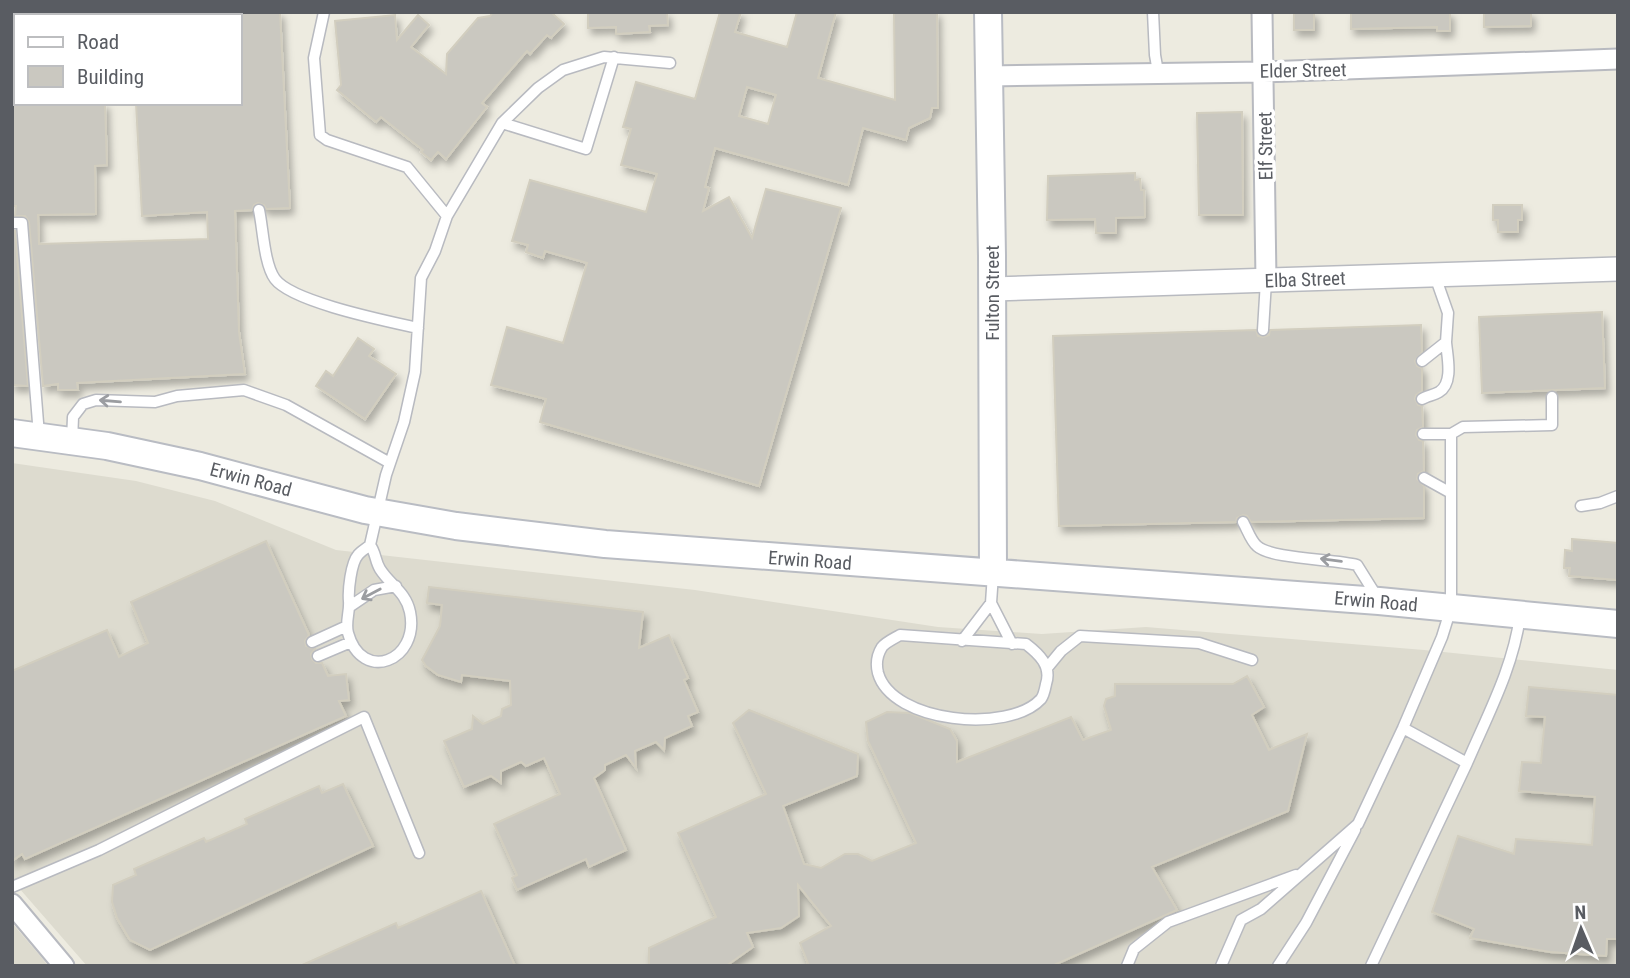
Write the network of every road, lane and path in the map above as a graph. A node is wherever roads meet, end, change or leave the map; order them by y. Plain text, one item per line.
1 (324, 12) edge
2 (988, 12) edge
3 (1153, 12) edge
4 (1262, 12) edge
5 (614, 57) junction
6 (1618, 60) edge
7 (670, 63) dead end
8 (1158, 72) junction
9 (1264, 72) junction
10 (989, 76) junction
11 (502, 123) junction
12 (259, 210) dead end
13 (447, 216) junction
14 (12, 223) edge
15 (1618, 269) edge
16 (1435, 276) junction
17 (1266, 280) junction
18 (992, 289) junction
19 (418, 328) junction
20 (1263, 330) dead end
21 (1446, 342) junction
22 (1422, 361) dead end
23 (1552, 397) dead end
24 (1422, 399) dead end
25 (12, 433) edge
26 (1451, 434) junction
27 (1423, 435) dead end
28 (39, 436) junction
29 (72, 440) junction
30 (390, 463) junction
31 (1424, 478) dead end
32 (1451, 493) junction
33 (1618, 496) edge
34 (1581, 506) dead end
35 (378, 512) junction
36 (1243, 522) dead end
37 (370, 545) junction
38 (993, 573) junction
39 (396, 586) junction
40 (1379, 601) junction
41 (991, 603) junction
42 (349, 607) junction
43 (1451, 608) junction
44 (1521, 614) junction
45 (1618, 624) edge
46 (347, 626) junction
47 (962, 641) junction
48 (312, 642) dead end
49 (351, 642) junction
50 (1012, 644) junction
51 (318, 656) dead end
52 (1252, 660) dead end
53 (1047, 668) junction
54 (1404, 728) junction
55 (1467, 762) junction
56 (1358, 824) junction
57 (419, 853) dead end
58 (1303, 872) junction
59 (12, 887) edge
60 (12, 904) edge
61 (64, 966) edge
62 (1126, 966) edge
63 (1221, 966) edge
64 (1278, 966) edge
65 (1371, 966) edge

1 - 13 lane
2 - 10 main road, Fulton Street
3 - 8 lane
4 - 9 street, Elf Street
5 - 7 lane
5 - 11 lane
5 - 11 lane
6 - 9 street, Elder Street
8 - 9 street, Elder Street
8 - 10 street, Elder Street
9 - 17 street, Elf Street
10 - 18 main road, Fulton Street
11 - 13 lane
12 - 19 lane
13 - 19 lane
14 - 28 lane
15 - 16 street, Elba Street
16 - 17 street, Elba Street
16 - 21 lane
17 - 18 street, Elba Street
17 - 20 lane
18 - 38 main road, Fulton Street
19 - 30 lane
21 - 22 lane
21 - 24 lane
23 - 26 lane
25 - 28 main road, Erwin Road
26 - 27 lane
26 - 32 lane
28 - 29 main road, Erwin Road
30 -> 29 lane
29 - 35 main road, Erwin Road
30 - 35 lane
31 - 32 lane
32 - 43 lane
33 - 34 lane
35 - 37 lane
35 - 38 main road, Erwin Road
40 -> 36 lane
37 - 39 lane
37 - 42 lane
38 - 40 main road, Erwin Road
38 - 41 lane
39 -> 42 lane
39 - 49 lane
40 - 43 main road, Erwin Road
41 - 47 lane
41 - 50 lane
42 - 46 lane
43 - 44 main road, Erwin Road
43 - 54 lane
44 - 45 main road, Erwin Road
44 - 55 lane
46 - 48 lane
46 - 49 lane
47 - 50 lane
47 - 53 lane
49 - 51 lane
50 - 53 lane
52 - 53 lane
54 - 55 lane
54 - 56 lane
55 - 65 lane
56 - 58 lane
56 - 64 lane
57 - 59 lane
58 - 62 lane
58 - 63 lane
60 - 61 street

